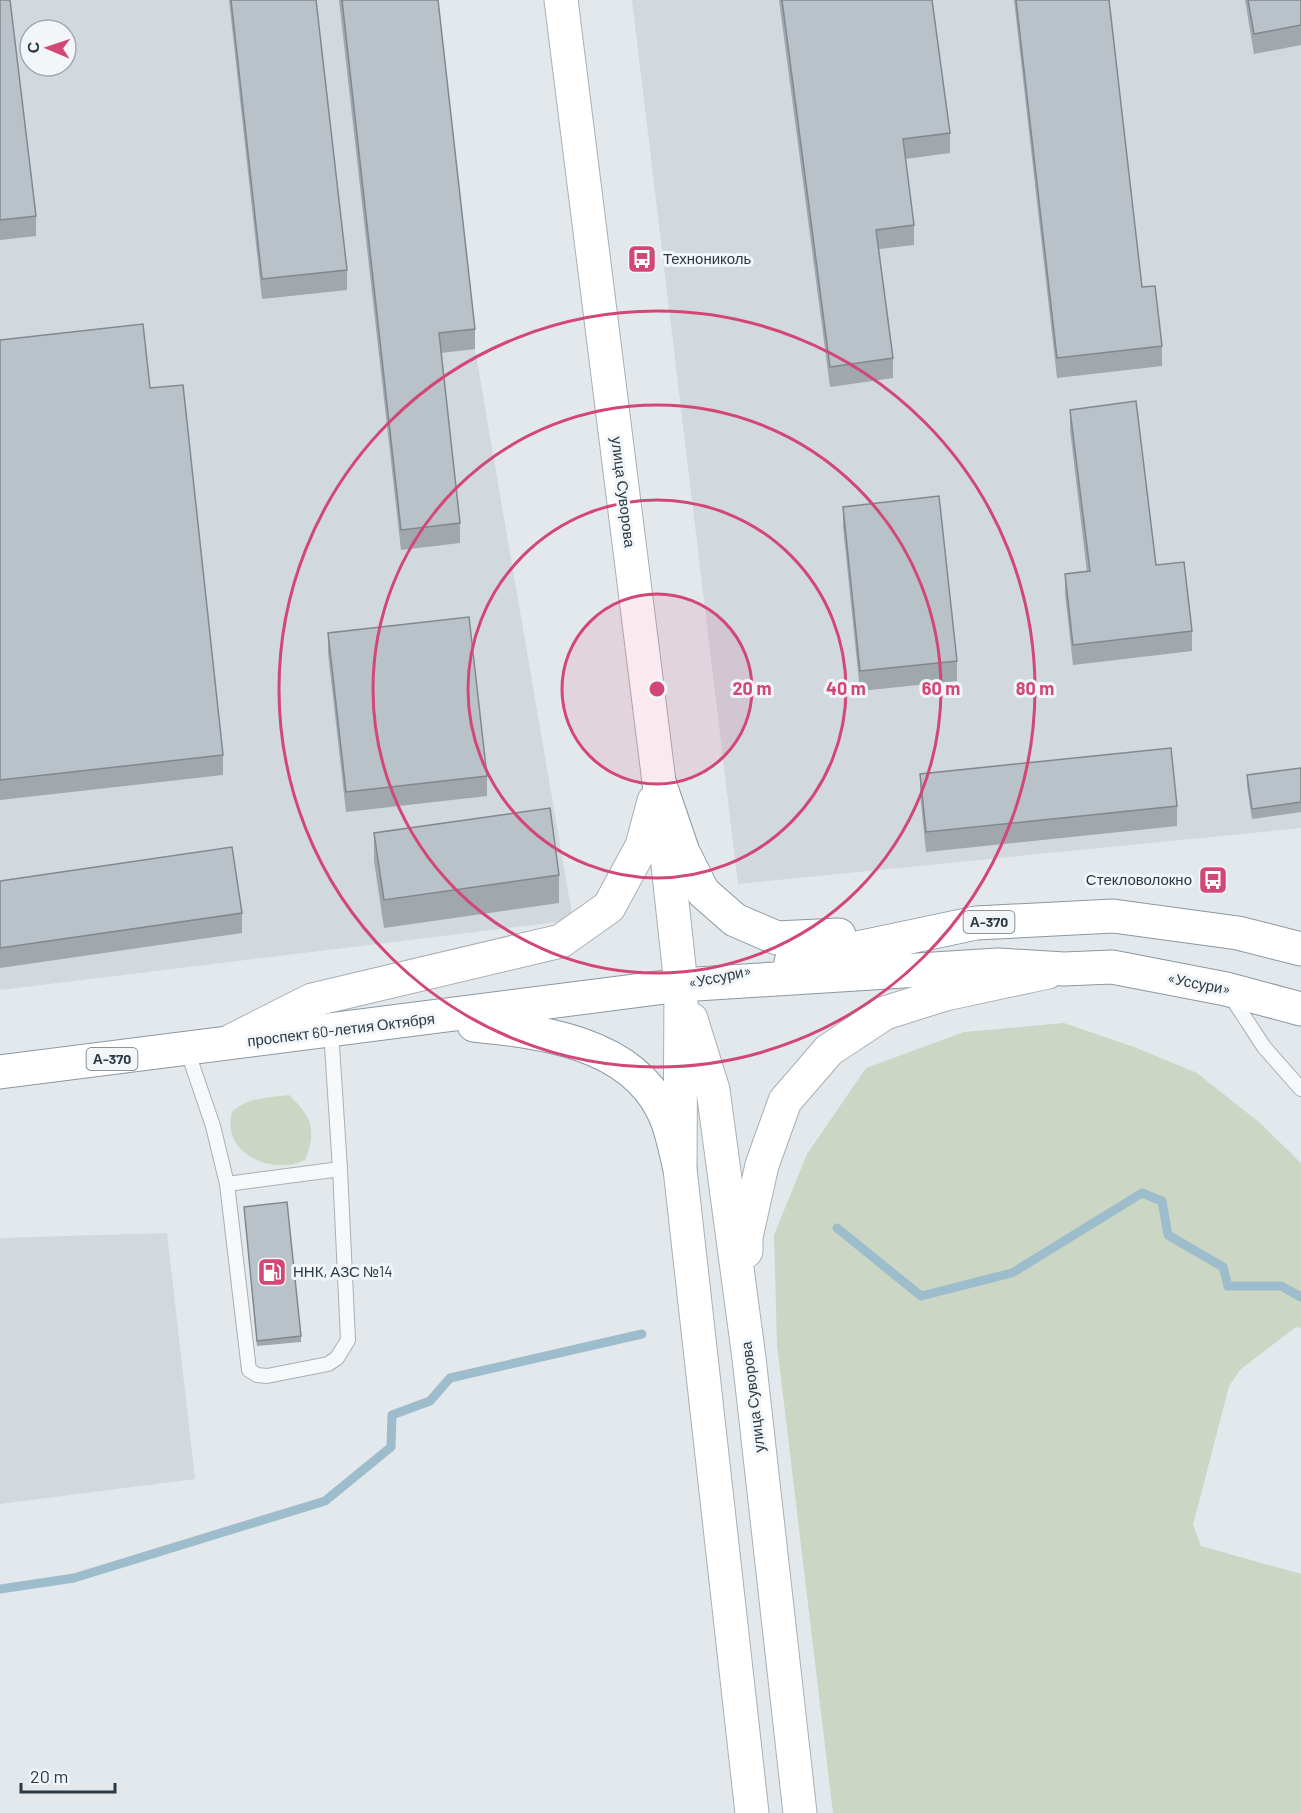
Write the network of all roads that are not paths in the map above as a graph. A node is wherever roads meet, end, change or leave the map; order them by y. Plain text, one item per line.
1 (561, 0) edge
2 (659, 782) junction
3 (976, 923) junction
4 (1301, 949) edge
5 (1064, 969) junction
6 (681, 985) junction
7 (1226, 989) junction
8 (1301, 1010) edge
9 (418, 1020) junction
10 (331, 1031) junction
11 (224, 1045) junction
12 (187, 1050) junction
13 (0, 1072) edge
14 (1301, 1089) edge
15 (680, 1168) junction
16 (340, 1169) junction
17 (227, 1184) junction
18 (749, 1358) junction
19 (752, 1813) edge
20 (800, 1813) edge

1 - 2 main road, улица Суворова
2 - 3 main road
2 - 6 main road, улица Суворова
2 - 11 main road
3 - 4 main road, «Уссури» / А-370
3 - 6 main road, «Уссури» / А-370
5 - 6 main road, «Уссури» / А-370
5 - 7 main road, «Уссури» / А-370
5 - 18 main road
6 - 9 main road, проспект 60-летия Октября / А-370
6 - 15 main road, улица Суворова
6 - 18 main road, улица Суворова
7 - 8 main road, «Уссури» / А-370
7 - 14 lane
9 - 10 main road, проспект 60-летия Октября / А-370
9 - 15 main road
10 - 11 main road, проспект 60-летия Октября / А-370
10 - 16 lane
11 - 12 main road, проспект 60-летия Октября / А-370
12 - 13 main road, проспект 60-летия Октября / А-370
12 - 17 lane
15 - 19 main road, улица Суворова
16 - 17 lane
16 - 17 lane
18 - 20 main road, улица Суворова

